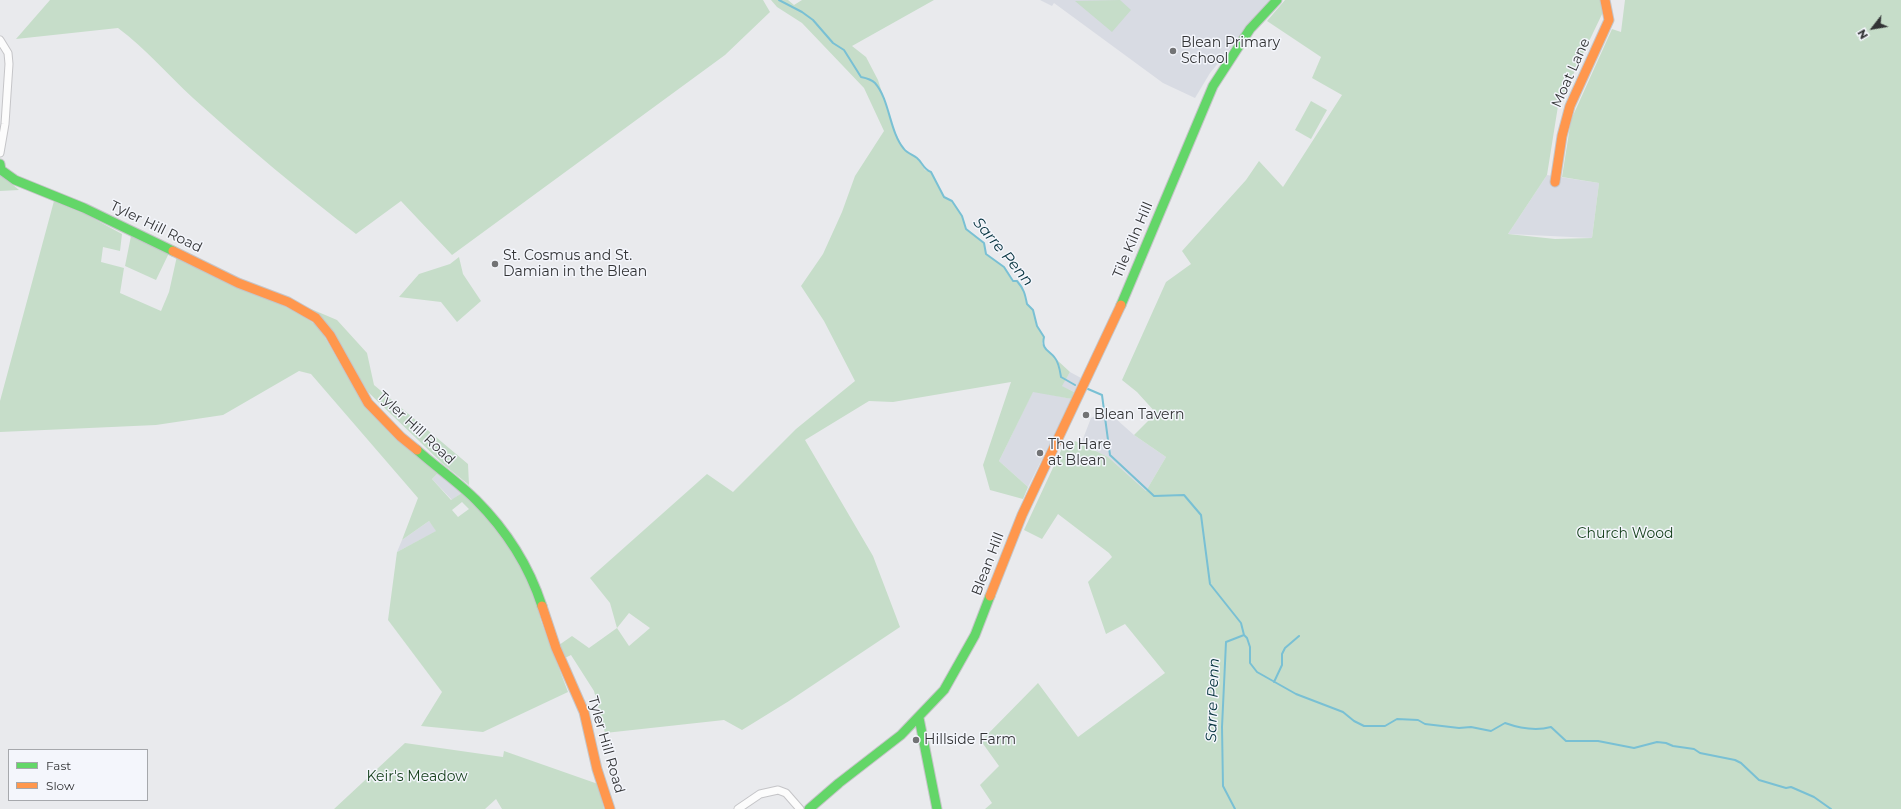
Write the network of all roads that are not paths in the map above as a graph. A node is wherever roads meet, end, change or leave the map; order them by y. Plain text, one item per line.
1 (1277, 0) edge
2 (1605, 0) edge
3 (0, 40) edge
4 (0, 153) edge
5 (0, 164) edge
6 (1554, 182) dead end
7 (1071, 414) joint
8 (919, 718) junction
9 (610, 809) edge
10 (738, 809) edge
11 (800, 809) edge
12 (809, 809) edge
13 (937, 809) edge

1 - 7 street, Tile Kiln Hill
2 - 6 street, Moat Lane
3 - 4 street
5 - 9 street, Tyler Hill Road
7 - 8 street, Blean Hill
8 - 12 street, Blean Hill
8 - 13 street
10 - 11 street

